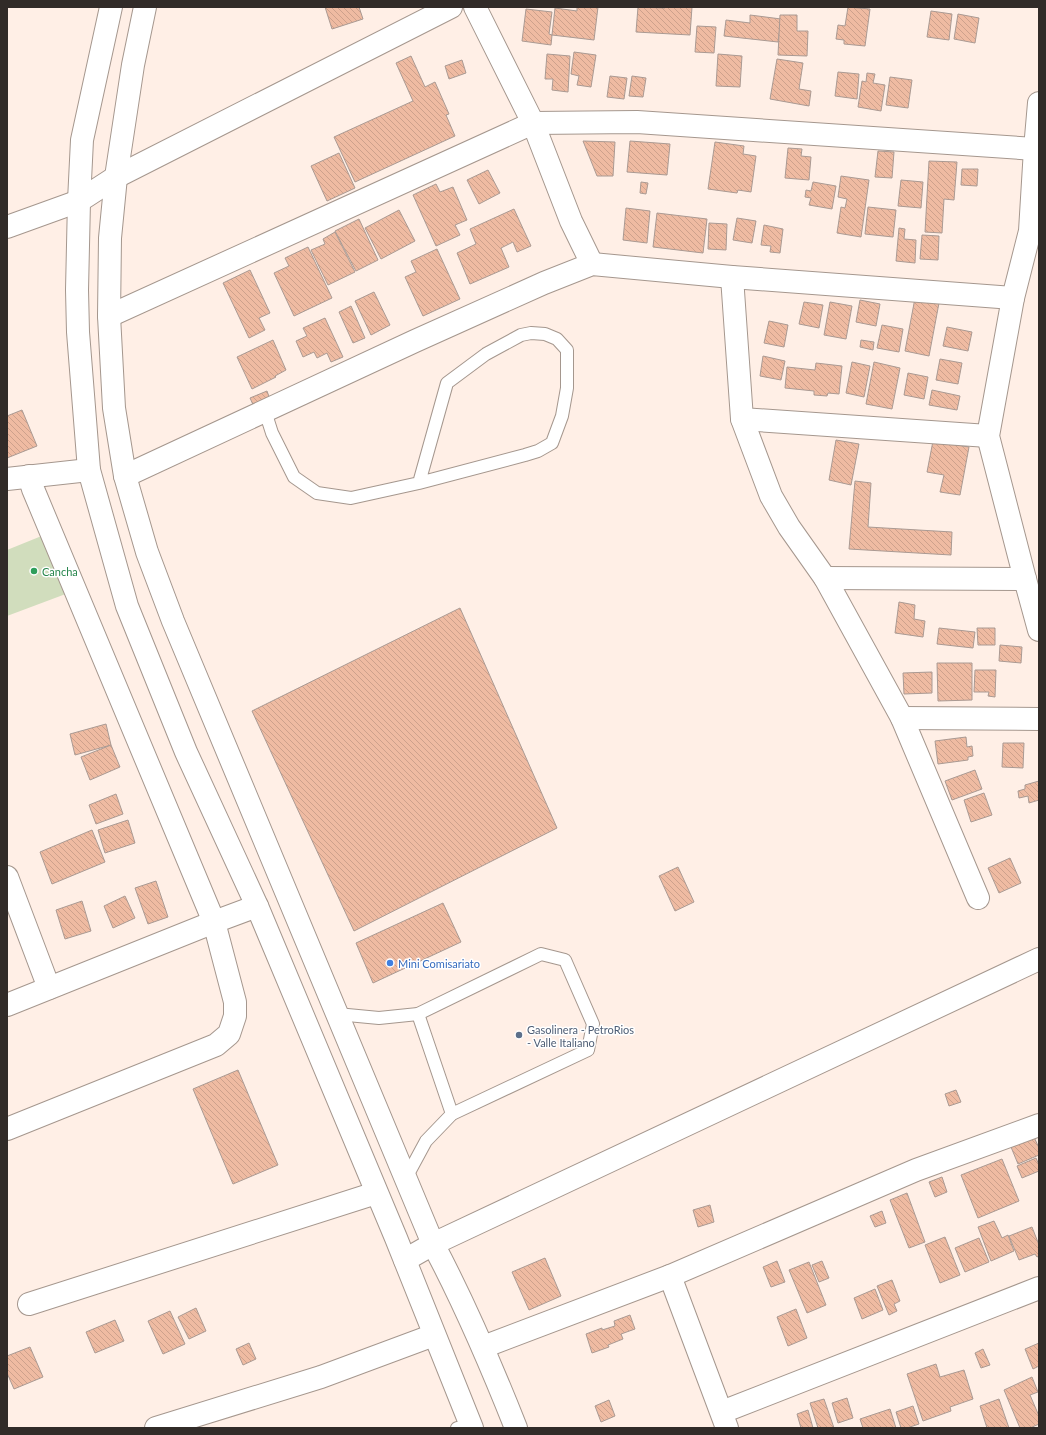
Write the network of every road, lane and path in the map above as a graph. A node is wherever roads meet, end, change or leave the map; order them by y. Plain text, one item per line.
1 (111, 7) edge
2 (145, 7) edge
3 (451, 7) edge
4 (475, 7) edge
5 (1039, 103) edge
6 (533, 123) junction
7 (1035, 149) junction
8 (116, 177) junction
9 (79, 201) junction
10 (7, 227) edge
11 (1035, 233) edge
12 (592, 264) junction
13 (732, 277) junction
14 (1012, 298) junction
15 (110, 316) junction
16 (265, 411) junction
17 (742, 418) junction
18 (988, 436) junction
19 (89, 470) junction
20 (29, 476) junction
21 (126, 476) junction
22 (7, 480) edge
23 (419, 483) junction
24 (825, 578) junction
25 (1024, 579) junction
26 (1039, 630) edge
27 (902, 718) junction
28 (1039, 719) edge
29 (7, 878) edge
30 (978, 898) dead end
31 (256, 906) junction
32 (214, 922) junction
33 (1039, 959) edge
34 (49, 988) junction
35 (7, 1005) edge
36 (337, 1014) junction
37 (418, 1014) junction
38 (452, 1114) junction
39 (1039, 1125) edge
40 (7, 1129) edge
41 (406, 1178) junction
42 (376, 1193) junction
43 (433, 1244) junction
44 (405, 1260) junction
45 (670, 1276) junction
46 (1039, 1288) edge
47 (29, 1304) dead end
48 (434, 1335) junction
49 (483, 1347) junction
50 (724, 1420) edge
51 (467, 1427) edge
52 (156, 1428) edge
53 (516, 1428) edge

1 - 9 street
2 - 8 street
3 - 8 street
4 - 6 street
5 - 7 street
6 - 7 street
6 - 12 street
6 - 15 street
7 - 11 street
8 - 9 street
8 - 15 street
9 - 10 street
9 - 19 street
11 - 14 street
12 - 13 street
12 - 16 street
13 - 14 street
13 - 17 street
14 - 18 street
15 - 21 street
16 - 21 street
16 - 23 lane
17 - 18 street
17 - 24 street
18 - 25 street
19 - 20 street
19 - 31 street
20 - 22 street
20 - 32 street
21 - 36 street
23 - 23 lane
24 - 25 street
24 - 27 street
25 - 26 street
27 - 28 street
27 - 30 street
29 - 34 street
31 - 32 street
31 - 42 street
32 - 34 street
32 - 40 street
33 - 43 street
34 - 35 street
36 - 37 lane
36 - 41 street
37 - 38 lane
37 - 38 lane
38 - 41 lane
39 - 45 street
41 - 43 street
42 - 44 street
42 - 47 street
43 - 44 street
43 - 49 street
44 - 48 street
45 - 49 street
45 - 50 street
46 - 50 street
48 - 51 street
48 - 52 street
49 - 53 street

